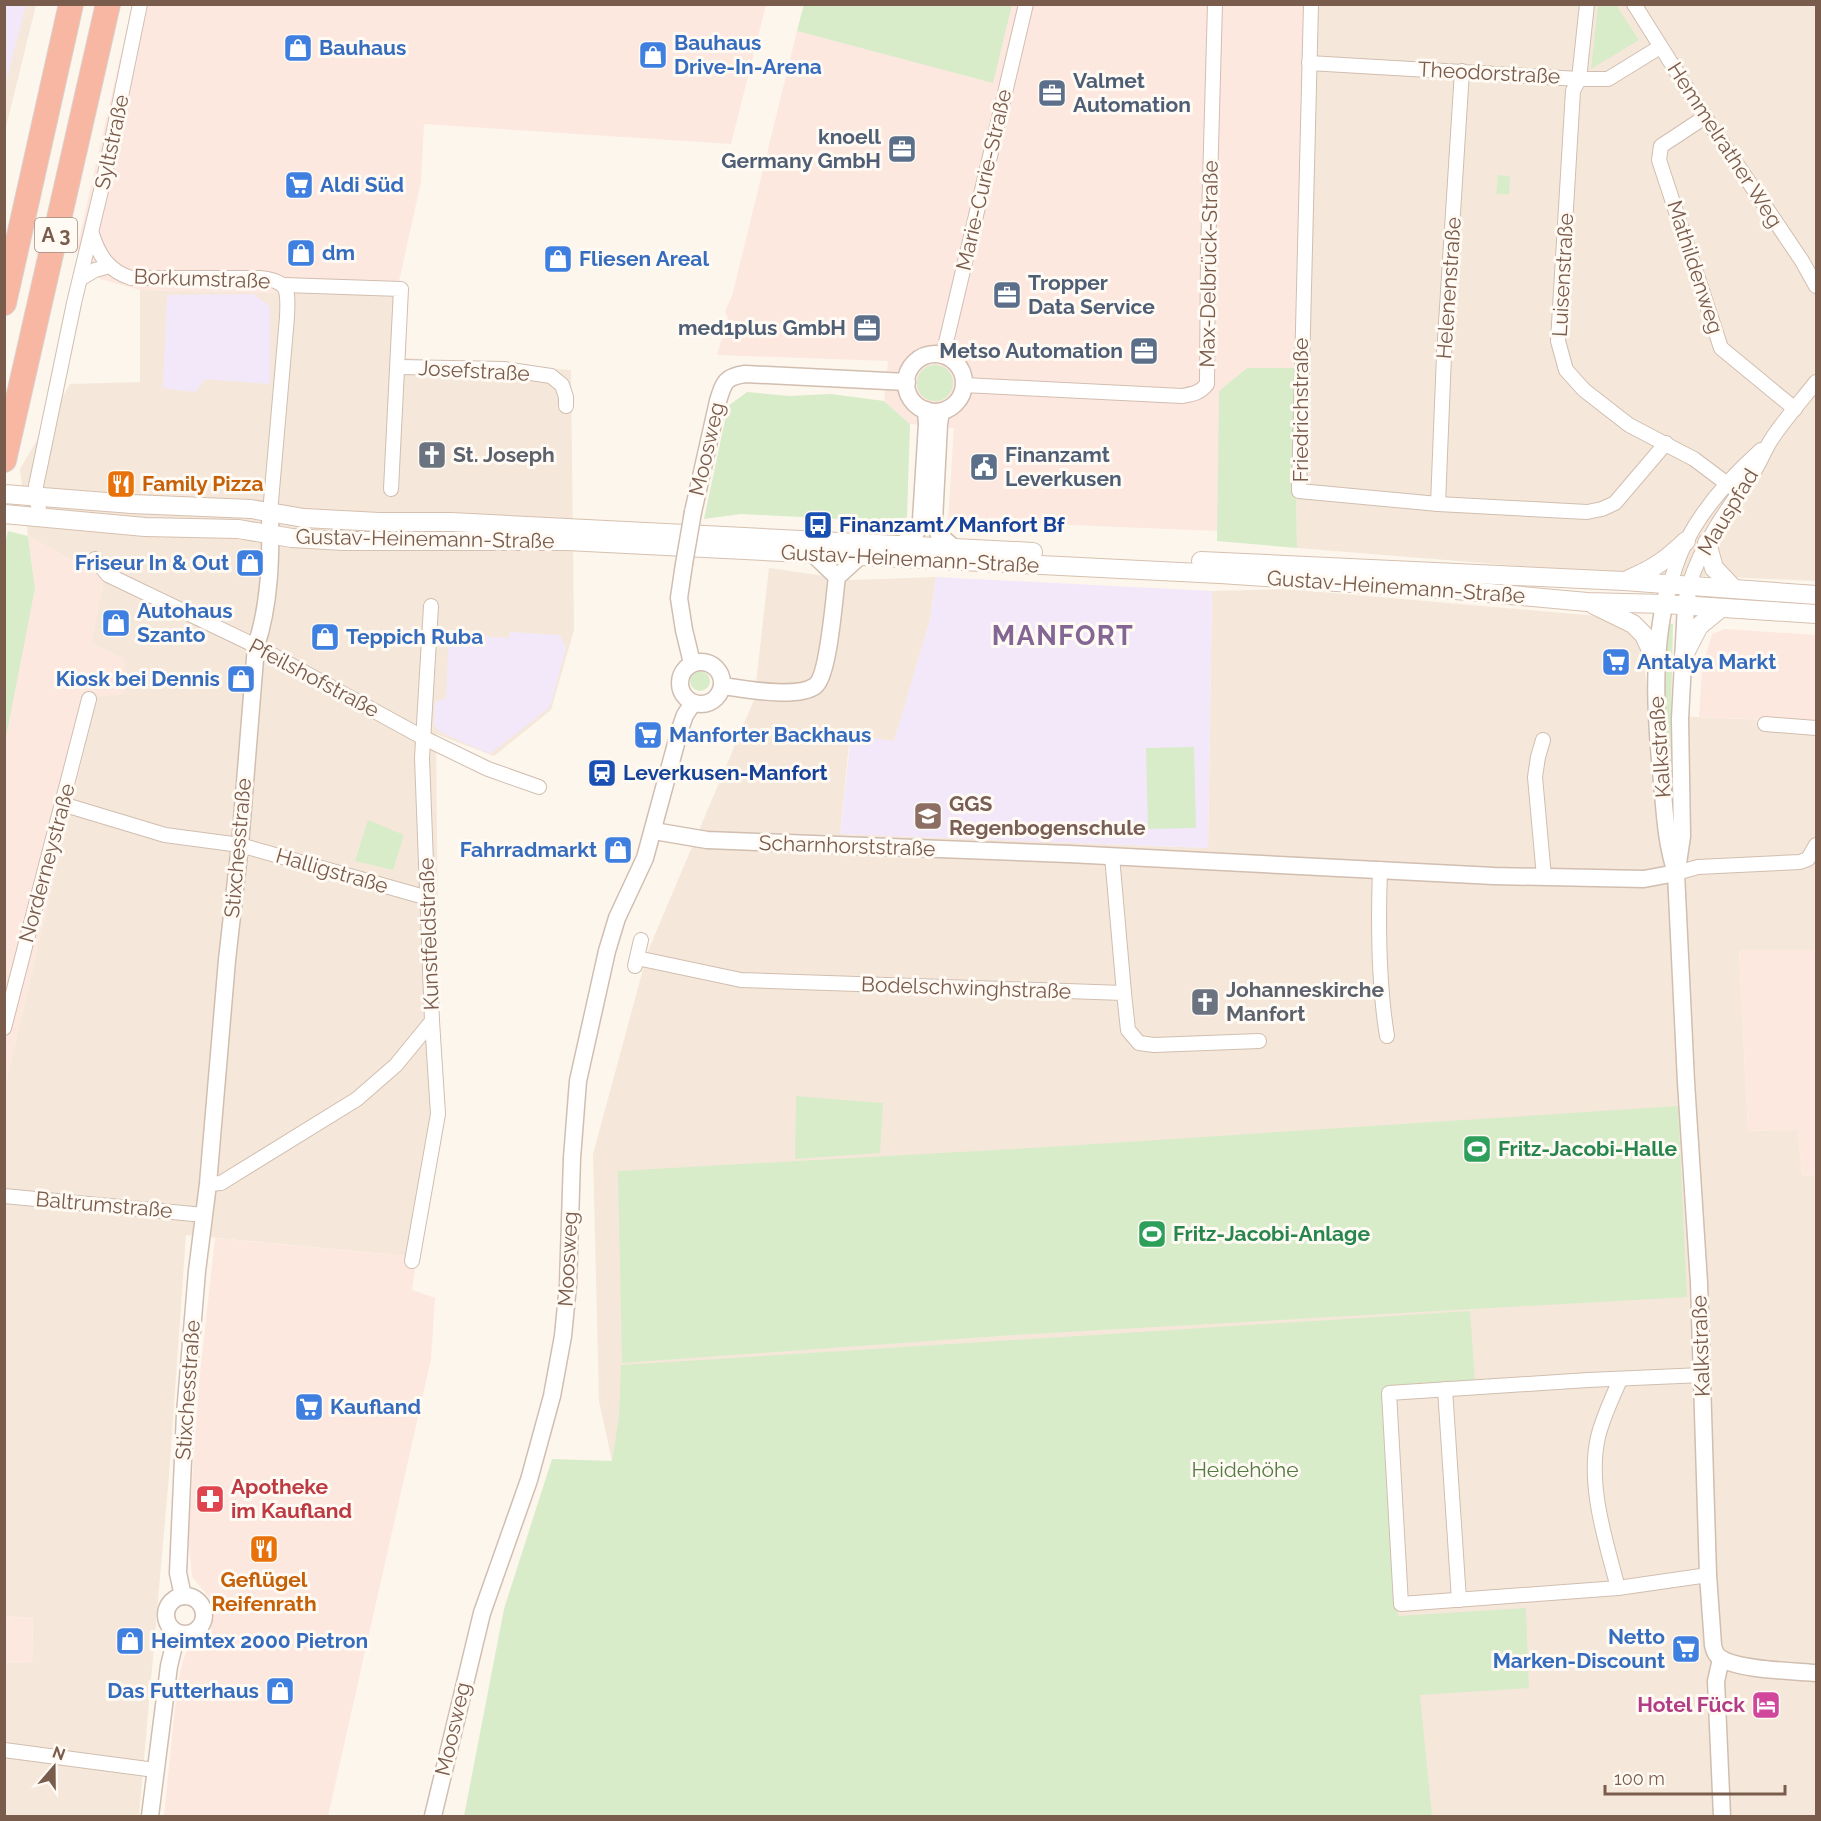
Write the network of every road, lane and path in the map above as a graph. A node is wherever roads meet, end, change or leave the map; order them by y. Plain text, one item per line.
1 (71, 4) edge
2 (108, 4) edge
3 (140, 4) edge
4 (1026, 4) edge
5 (1215, 4) edge
6 (1311, 4) edge
7 (1587, 4) edge
8 (1634, 4) edge
9 (1660, 47) junction
10 (1309, 63) junction
11 (1462, 71) junction
12 (1579, 78) junction
13 (1705, 117) junction
14 (92, 234) junction
15 (110, 266) junction
16 (80, 279) junction
17 (284, 285) junction
18 (1816, 286) edge
19 (4, 303) edge
20 (943, 355) junction
21 (398, 367) junction
22 (907, 382) junction
23 (1816, 382) edge
24 (964, 385) junction
25 (566, 406) dead end
26 (1795, 409) junction
27 (933, 411) junction
28 (1666, 443) junction
29 (4, 460) edge
30 (1732, 488) junction
31 (391, 489) dead end
32 (4, 494) edge
33 (36, 497) junction
34 (1438, 504) junction
35 (270, 513) junction
36 (4, 514) edge
37 (41, 518) junction
38 (271, 535) junction
39 (1686, 541) junction
40 (1707, 543) junction
41 (901, 545) junction
42 (953, 547) junction
43 (813, 554) junction
44 (860, 556) junction
45 (95, 560) dead end
46 (837, 577) junction
47 (1624, 581) junction
48 (1670, 584) junction
49 (1689, 585) junction
50 (1734, 589) junction
51 (1816, 595) edge
52 (1587, 602) junction
53 (1664, 604) junction
54 (1686, 605) junction
55 (431, 606) dead end
56 (1721, 608) junction
57 (1816, 614) edge
58 (256, 646) junction
59 (1684, 655) junction
60 (1656, 661) junction
61 (692, 663) junction
62 (723, 686) junction
63 (89, 699) dead end
64 (693, 703) junction
65 (1765, 724) dead end
66 (1816, 728) edge
67 (422, 737) junction
68 (1543, 740) dead end
69 (539, 787) dead end
70 (62, 804) junction
71 (654, 831) junction
72 (240, 845) junction
73 (1816, 845) edge
74 (1112, 856) junction
75 (1380, 869) junction
76 (1676, 873) junction
77 (1544, 877) junction
78 (428, 898) junction
79 (640, 940) dead end
80 (1124, 993) junction
81 (432, 1021) junction
82 (4, 1028) edge
83 (1386, 1036) dead end
84 (1259, 1041) dead end
85 (208, 1184) junction
86 (4, 1196) edge
87 (204, 1215) junction
88 (412, 1261) dead end
89 (1702, 1375) junction
90 (1620, 1380) junction
91 (1445, 1389) junction
92 (1708, 1575) junction
93 (1618, 1588) junction
94 (183, 1596) junction
95 (1459, 1600) junction
96 (177, 1633) junction
97 (1720, 1659) junction
98 (1816, 1673) edge
99 (4, 1750) edge
100 (155, 1770) junction
101 (150, 1816) edge
102 (433, 1816) edge
103 (1722, 1816) edge

1 - 19 highway, A 3
2 - 29 highway, A 3
3 - 14 street, Syltstraße
4 - 20 street, Marie-Curie-Straße
5 - 24 street, Max-Delbrück-Straße
6 - 10 street, Friedrichstraße
7 - 12 street, Luisenstraße
8 - 9 street, Hemmelrather Weg
9 - 12 street, Theodorstraße
9 - 13 street, Hemmelrather Weg
10 - 11 street, Theodorstraße
10 - 34 street, Friedrichstraße
11 - 12 street, Theodorstraße
11 - 34 street, Helenenstraße
12 - 28 street, Luisenstraße
13 - 18 street, Hemmelrather Weg
13 - 26 street, Mathildenweg
14 - 15 street, Borkumstraße
14 - 16 street, Syltstraße
15 - 16 street
15 - 17 street, Borkumstraße
16 - 33 street, Syltstraße
17 - 21 street, Josefstraße
17 - 35 street, Borkumstraße
20 - 22 street
20 - 24 street
21 - 25 street, Josefstraße
21 - 31 street, Josefstraße
22 - 27 street
22 - 61 street, Moosweg, bridge
23 - 26 street, Mauspfad
24 - 27 street
26 - 30 street, Mauspfad
27 - 41 street
27 - 42 street
28 - 30 street, Luisenstraße
28 - 34 street, Friedrichstraße
30 - 39 street, Mauspfad
30 - 40 street, Mauspfad
32 - 33 main road, Gustav-Heinemann-Straße
33 - 35 main road, Gustav-Heinemann-Straße
33 - 37 street, Syltstraße
35 - 38 street, Stixchesstraße
35 - 41 main road, Gustav-Heinemann-Straße
36 - 37 main road, Gustav-Heinemann-Straße
37 - 38 main road, Gustav-Heinemann-Straße
38 - 43 main road, Gustav-Heinemann-Straße
38 - 58 street, Stixchesstraße
39 - 47 main road
39 - 48 street, Mauspfad
40 - 49 street, Mauspfad
40 - 50 main road
41 - 42 main road, Gustav-Heinemann-Straße
42 - 47 main road, Gustav-Heinemann-Straße
43 - 44 main road, Gustav-Heinemann-Straße
43 - 46 street
44 - 46 street
44 - 52 main road, Gustav-Heinemann-Straße
45 - 58 street, Pfeilshofstraße
46 - 62 street
47 - 48 main road, Gustav-Heinemann-Straße
48 - 49 main road, Gustav-Heinemann-Straße
48 - 53 street, Kalkstraße
49 - 50 main road, Gustav-Heinemann-Straße
49 - 54 street, Kalkstraße
50 - 51 main road, Gustav-Heinemann-Straße
52 - 53 main road, Gustav-Heinemann-Straße
52 - 60 main road
53 - 54 main road, Gustav-Heinemann-Straße
53 - 60 street, Kalkstraße
54 - 56 main road, Gustav-Heinemann-Straße
54 - 59 street, Kalkstraße
55 - 67 street, Kunstfeldstraße
56 - 57 main road, Gustav-Heinemann-Straße
56 - 59 main road
58 - 67 street, Pfeilshofstraße
58 - 72 street, Stixchesstraße
59 - 76 street, Kalkstraße
60 - 76 street, Kalkstraße
61 - 62 street
61 - 64 street
62 - 64 street
63 - 70 street, Norderneystraße
64 - 71 street, Moosweg
65 - 66 street
67 - 69 street, Pfeilshofstraße
67 - 78 street, Kunstfeldstraße
68 - 77 street
70 - 72 street, Halligstraße
70 - 82 street, Norderneystraße
71 - 74 street, Scharnhorststraße
71 - 102 street, Moosweg
72 - 78 street, Halligstraße
72 - 85 street, Stixchesstraße
73 - 76 street
74 - 75 street, Scharnhorststraße
74 - 80 street
75 - 77 street, Scharnhorststraße
75 - 83 street
76 - 77 street, Scharnhorststraße
76 - 89 street, Kalkstraße
78 - 81 street, Kunstfeldstraße
79 - 80 street, Bodelschwinghstraße
80 - 84 street
81 - 85 street
81 - 88 street, Kunstfeldstraße
85 - 87 street, Stixchesstraße
86 - 87 street, Baltrumstraße
87 - 94 street, Stixchesstraße
89 - 90 street
89 - 92 street, Kalkstraße
90 - 91 street
90 - 93 street
91 - 95 street
91 - 95 street
92 - 93 street
92 - 97 street, Kalkstraße
93 - 95 street
94 - 96 street
94 - 96 street
96 - 100 street
97 - 98 street
97 - 103 street, Kalkstraße
99 - 100 street
100 - 101 street

